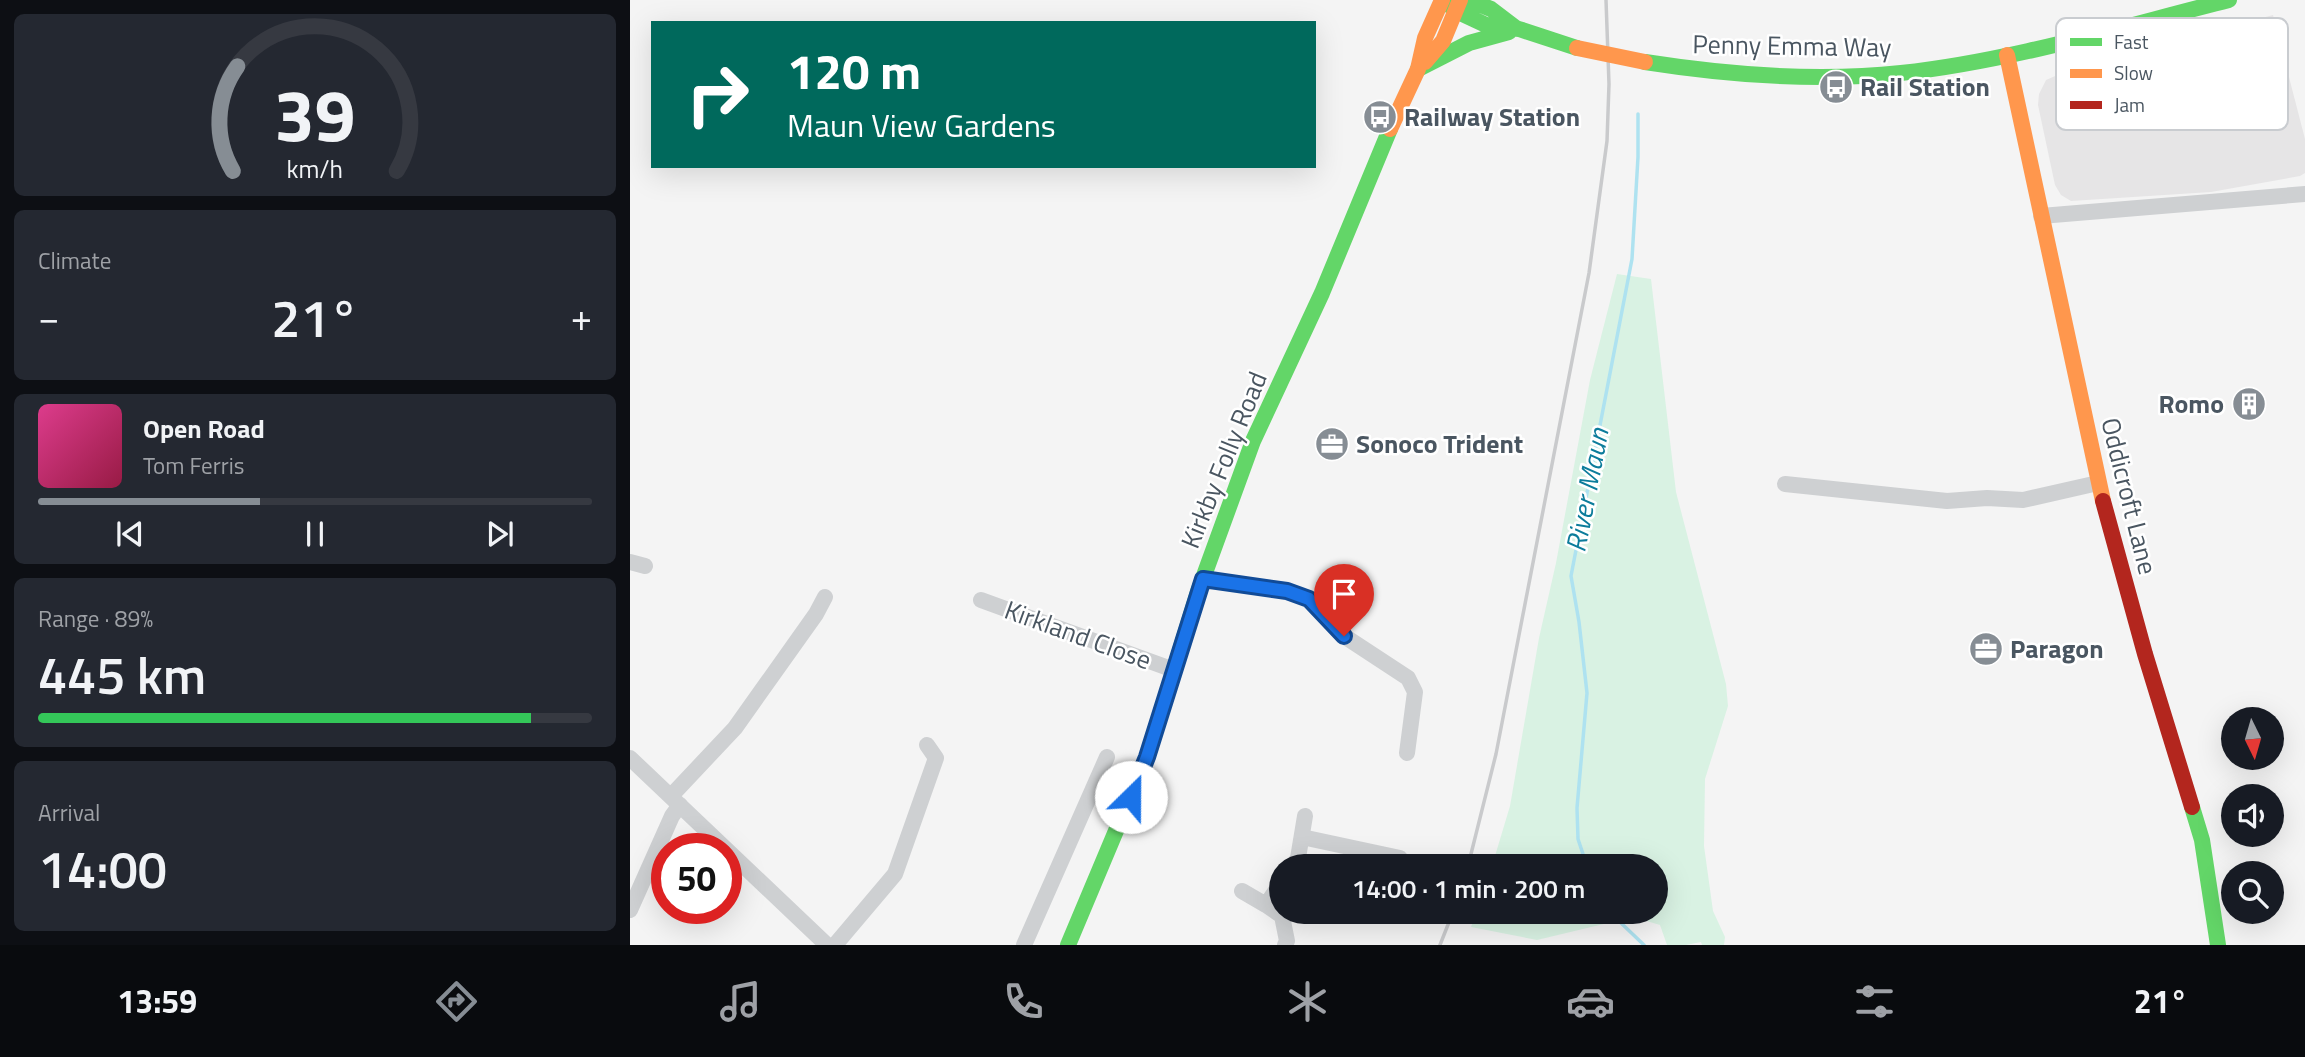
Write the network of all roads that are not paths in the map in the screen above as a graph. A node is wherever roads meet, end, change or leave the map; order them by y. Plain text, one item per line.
1 (1469, 0) edge
2 (1499, 0) edge
3 (2229, 0) edge
4 (1451, 3) edge
5 (2156, 18) edge
6 (1519, 29) junction
7 (2056, 43) edge
8 (2007, 55) junction
9 (1418, 69) junction
10 (2305, 194) edge
11 (2041, 216) junction
12 (2098, 483) junction
13 (1785, 484) dead end
14 (1203, 579) junction
15 (825, 597) dead end
16 (981, 600) dead end
17 (1174, 670) junction
18 (927, 745) dead end
19 (1407, 753) dead end
20 (1107, 757) dead end
21 (630, 758) edge
22 (676, 800) junction
23 (1305, 816) dead end
24 (1302, 837) junction
25 (1299, 854) edge
26 (1381, 854) edge
27 (1242, 891) dead end
28 (1269, 901) edge
29 (1266, 905) junction
30 (630, 910) edge
31 (827, 945) edge
32 (835, 945) edge
33 (1024, 945) edge
34 (1068, 945) edge
35 (1285, 945) edge
36 (2218, 945) edge

1 - 6 main road, Penny Emma Way
2 - 6 main road
3 - 5 main road, Penny Emma Way
4 - 6 main road, Penny Emma Way
4 - 9 main road, Kirkby Folly Road
6 - 8 main road, Penny Emma Way, bridge
6 - 9 main road
7 - 8 main road, Penny Emma Way
8 - 11 main road, Oddicroft Lane
9 - 14 main road, Kirkby Folly Road
10 - 11 street
11 - 12 main road, Oddicroft Lane
12 - 13 street
12 - 36 main road, Oddicroft Lane
14 - 17 main road, Kirkby Folly Road
14 - 19 street
15 - 22 street
16 - 17 street, Kirkland Close
17 - 34 main road, Kirkby Folly Road
18 - 32 street
20 - 33 street
21 - 22 street
22 - 30 street
22 - 31 street
23 - 24 street
24 - 25 street
24 - 26 street
27 - 29 street
28 - 29 street
29 - 35 street

